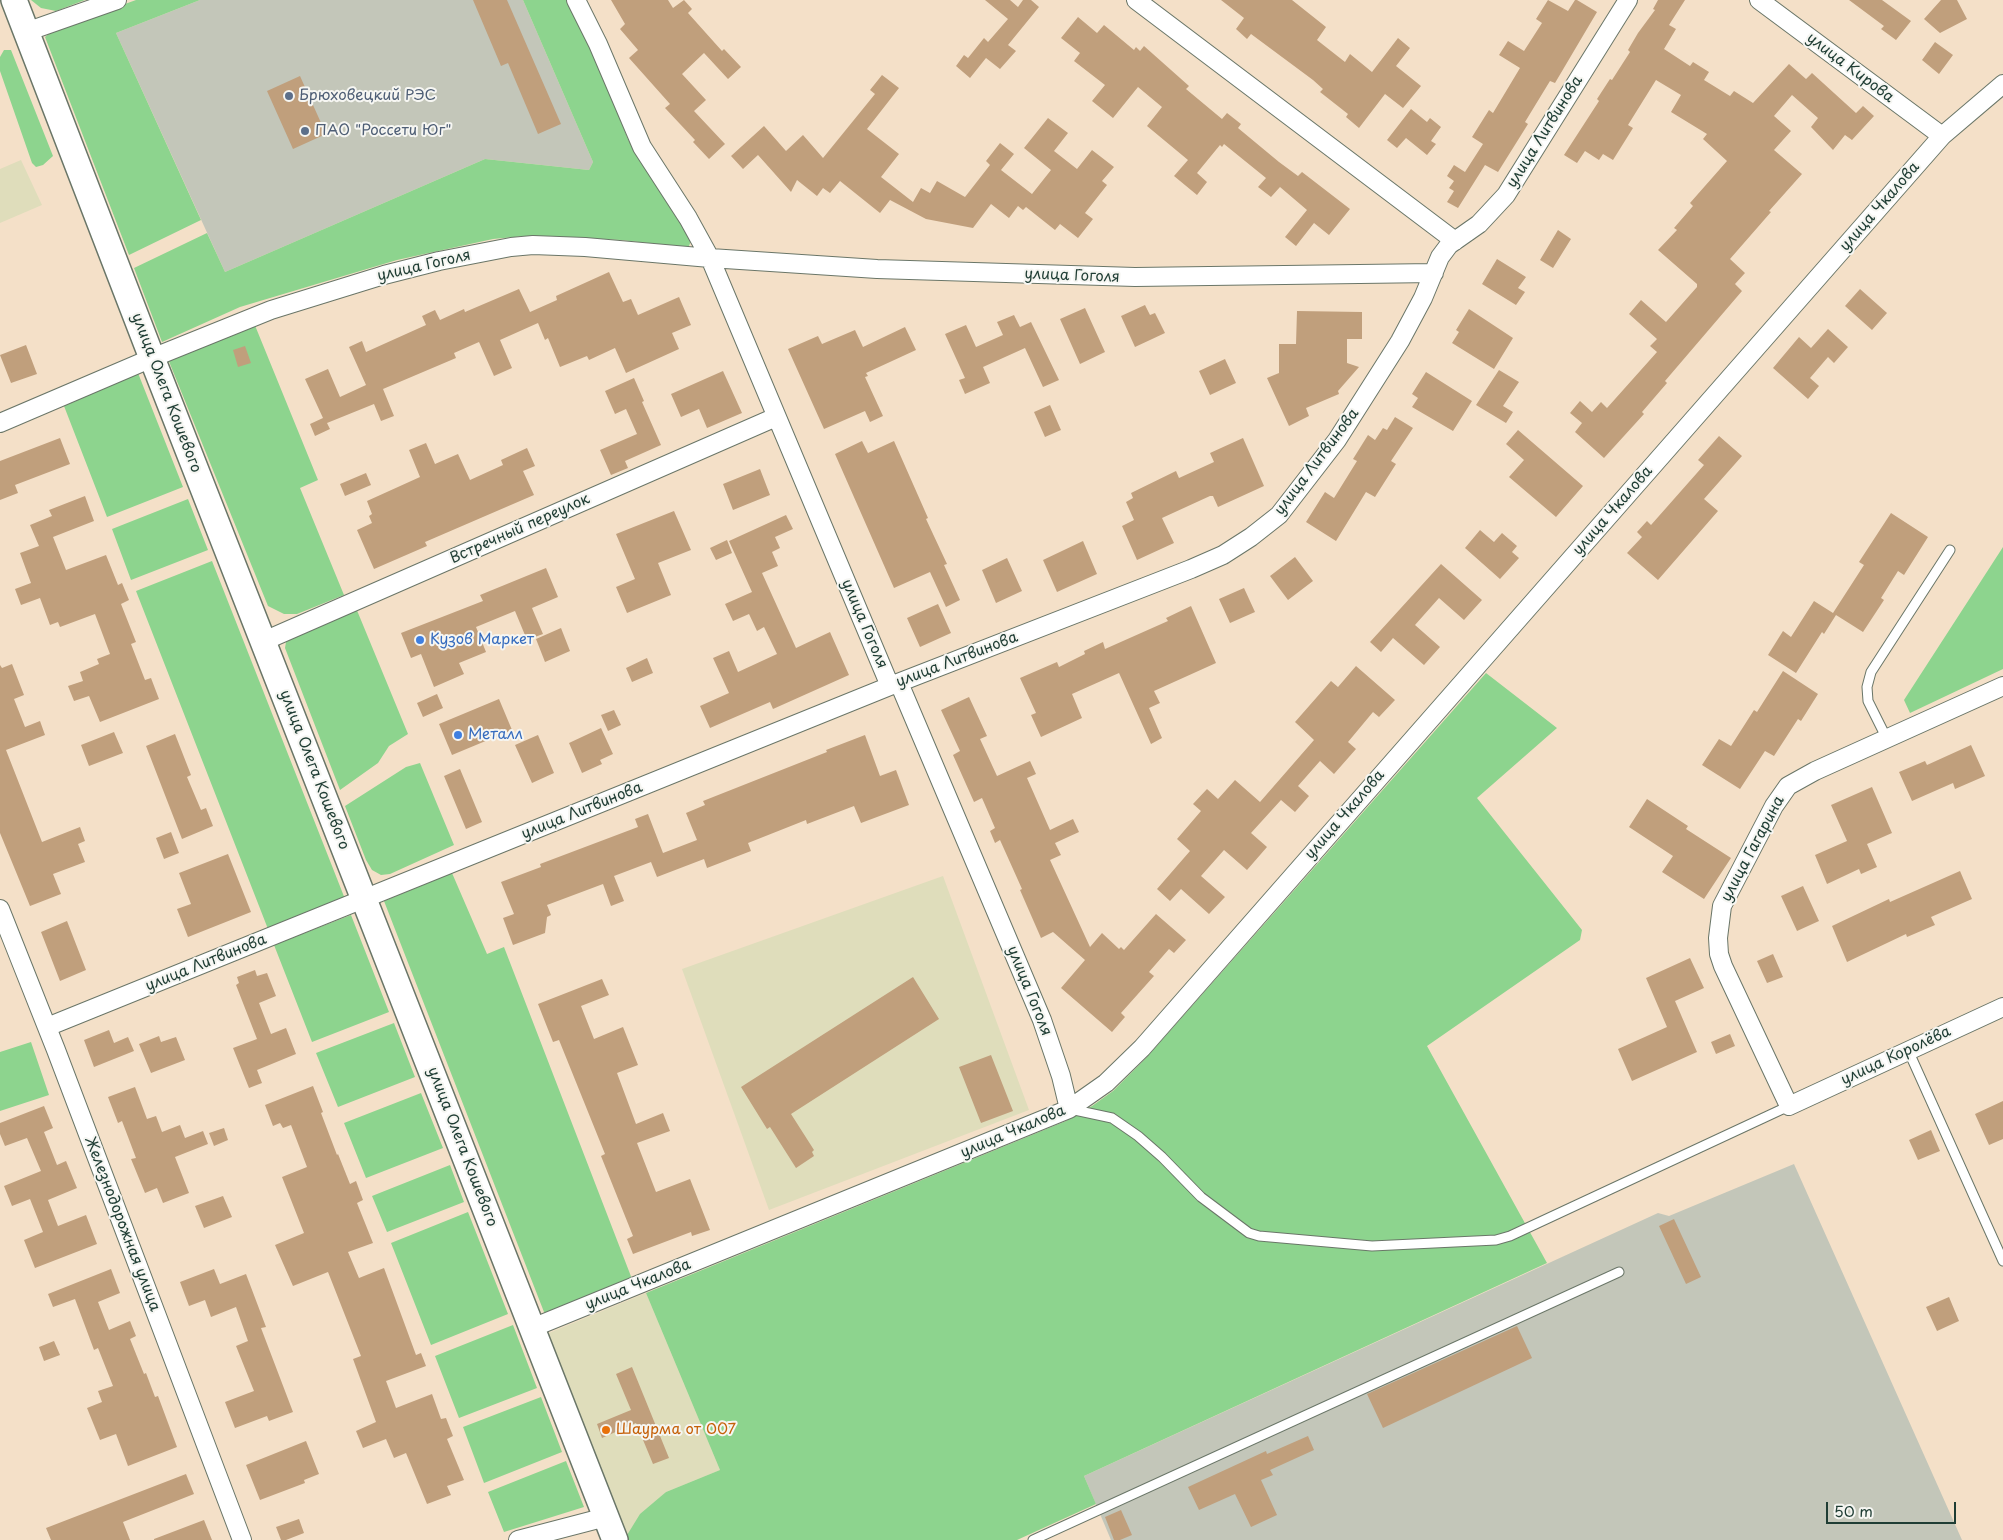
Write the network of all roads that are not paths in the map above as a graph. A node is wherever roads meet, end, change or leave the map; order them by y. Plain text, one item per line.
1 (14, 0) edge
2 (117, 0) edge
3 (576, 0) edge
4 (1136, 0) edge
5 (1628, 0) edge
6 (1759, 0) edge
7 (26, 32) junction
8 (2003, 84) edge
9 (1942, 136) junction
10 (1455, 241) junction
11 (710, 258) junction
12 (1434, 273) junction
13 (152, 358) junction
14 (776, 417) junction
15 (0, 423) edge
16 (1950, 550) dead end
17 (264, 641) junction
18 (894, 684) junction
19 (2003, 686) edge
20 (1886, 739) junction
21 (364, 899) junction
22 (0, 909) edge
23 (2003, 1007) edge
24 (47, 1027) junction
25 (1908, 1050) junction
26 (1789, 1106) junction
27 (1070, 1109) junction
28 (2003, 1261) edge
29 (1619, 1272) dead end
30 (532, 1328) junction
31 (606, 1517) junction
32 (242, 1540) edge
33 (518, 1540) edge
34 (615, 1540) edge
35 (1033, 1540) edge

1 - 7 main road, улица Олега Кошевого
2 - 7 street
3 - 11 street, улица Гоголя
4 - 10 street
5 - 10 street, улица Литвинова
6 - 9 street, улица Кирова
7 - 13 main road, улица Олега Кошевого
8 - 9 street, улица Чкалова
9 - 27 street, улица Чкалова
10 - 12 street, улица Литвинова
11 - 12 street, улица Гоголя
11 - 13 street, улица Гоголя
11 - 14 street, улица Гоголя
12 - 18 street, улица Литвинова
13 - 15 street
13 - 17 main road, улица Олега Кошевого
14 - 17 street, Встречный переулок
14 - 18 street, улица Гоголя
16 - 20 lane
17 - 21 main road, улица Олега Кошевого
18 - 21 street, улица Литвинова
18 - 27 street, улица Гоголя
19 - 20 street, улица Гагарина
20 - 26 street, улица Гагарина
21 - 24 street, улица Литвинова
21 - 30 main road, улица Олега Кошевого
22 - 24 street, Железнодорожная улица
23 - 25 street, улица Королёва
24 - 32 street, Железнодорожная улица
25 - 26 street, улица Королёва
25 - 28 lane
26 - 27 lane
27 - 30 street, улица Чкалова
29 - 35 lane
30 - 31 main road, улица Олега Кошевого
31 - 33 street
31 - 34 main road, улица Олега Кошевого

